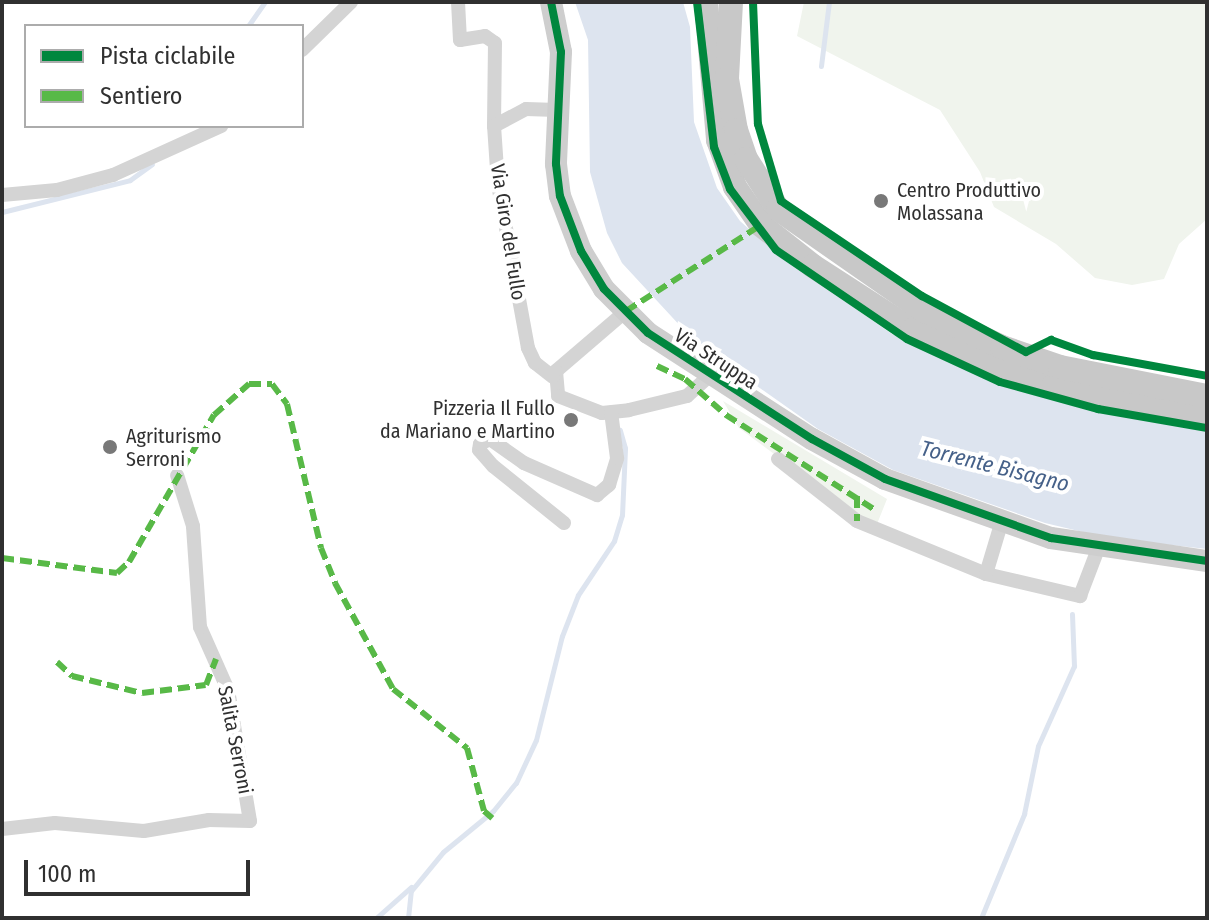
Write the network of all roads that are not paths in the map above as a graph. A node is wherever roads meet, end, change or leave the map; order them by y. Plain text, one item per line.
1 (351, 2) edge
2 (458, 2) edge
3 (551, 2) edge
4 (706, 2) edge
5 (731, 2) edge
6 (304, 48) edge
7 (557, 110) junction
8 (494, 126) junction
9 (217, 128) edge
10 (2, 195) edge
11 (626, 311) junction
12 (525, 338) joint
13 (710, 375) junction
14 (553, 377) junction
15 (1207, 396) edge
16 (611, 412) junction
17 (1207, 419) edge
18 (778, 459) dead end
19 (177, 475) dead end
20 (564, 523) dead end
21 (1001, 524) junction
22 (1098, 549) junction
23 (1207, 561) edge
24 (986, 574) junction
25 (2, 829) edge

1 - 6 street
2 - 8 street, Via Giro del Fullo
3 - 7 main road, Via Struppa
4 - 17 main road
5 - 15 main road
7 - 8 street
7 - 11 main road, Via Struppa
8 - 12 street, Via Giro del Fullo
9 - 10 street
11 - 13 main road, Via Struppa
11 - 14 street
12 - 14 street, Via Struppa
13 - 16 street, Via Struppa
13 - 21 main road, Via Struppa
14 - 16 street, Via Struppa
16 - 20 street
18 - 24 street
19 - 25 street, Salita Serroni
21 - 22 main road, Via Struppa
21 - 24 street
22 - 23 main road, Via Struppa
22 - 24 street

